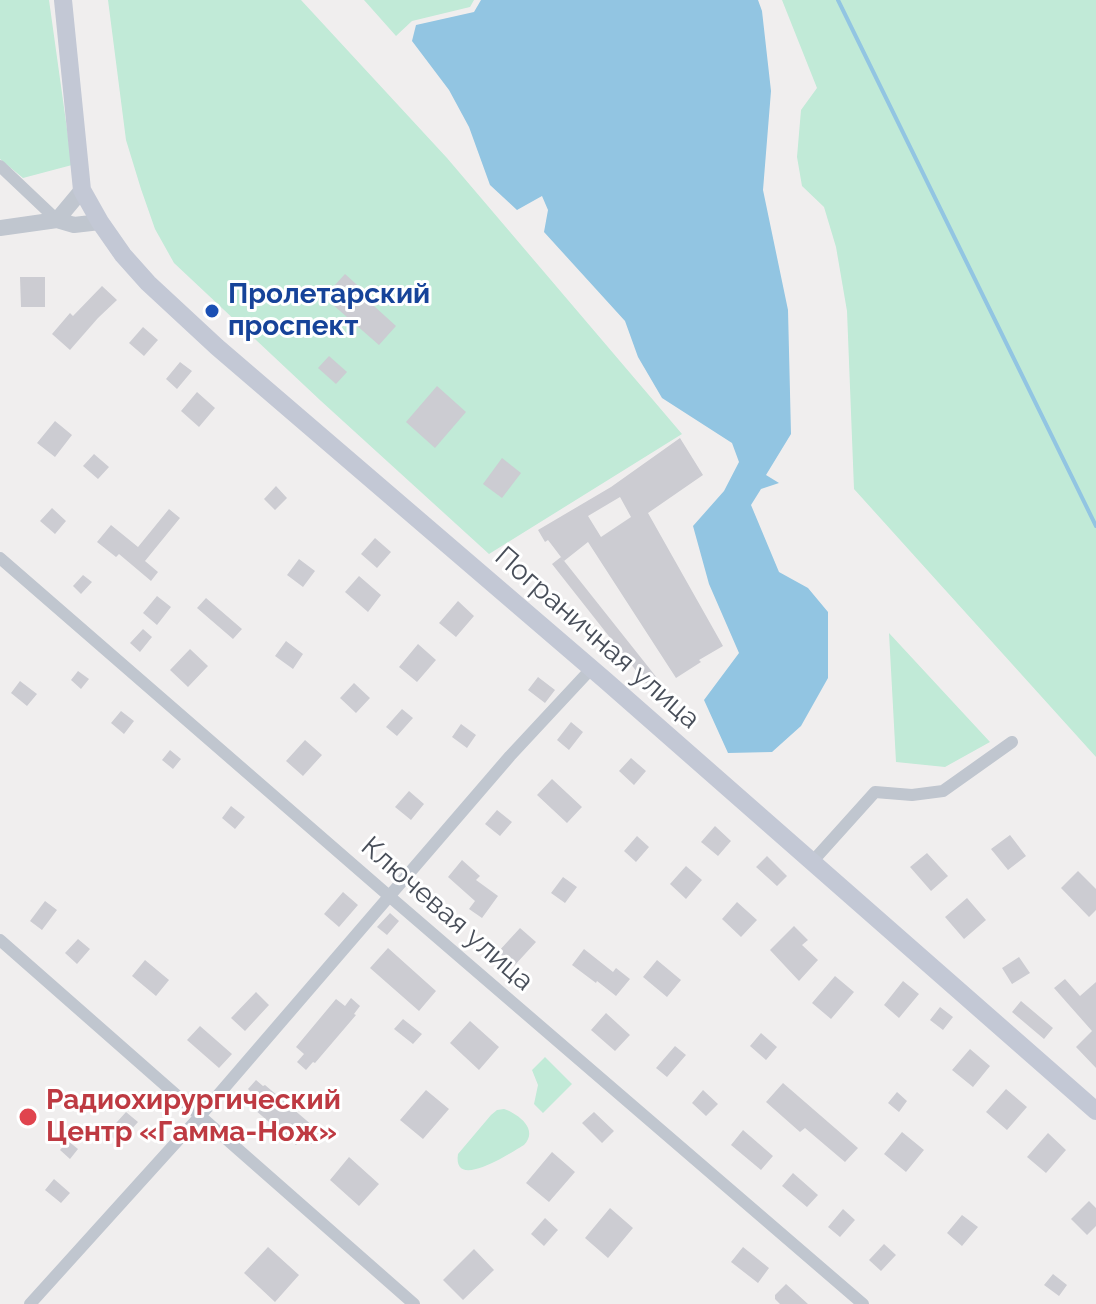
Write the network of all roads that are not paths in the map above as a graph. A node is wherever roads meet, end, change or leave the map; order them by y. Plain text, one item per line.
1 (63, 0) edge
2 (0, 166) edge
3 (82, 190) junction
4 (57, 220) junction
5 (100, 222) junction
6 (0, 228) edge
7 (0, 558) edge
8 (591, 669) junction
9 (1012, 742) dead end
10 (812, 862) junction
11 (389, 896) junction
12 (0, 940) edge
13 (1096, 1111) edge
14 (200, 1116) junction
15 (30, 1304) edge
16 (414, 1304) edge
17 (863, 1304) edge

1 - 3 main road
2 - 4 street
3 - 4 street
3 - 5 main road, Пограничная улица
4 - 5 street
4 - 6 street
5 - 8 main road, Пограничная улица
7 - 11 street, Ключевая улица
8 - 10 main road, Пограничная улица
8 - 11 street
9 - 10 street
10 - 13 main road, Пограничная улица
11 - 14 street
11 - 17 street, Ключевая улица
12 - 14 street
14 - 15 street
14 - 16 street

